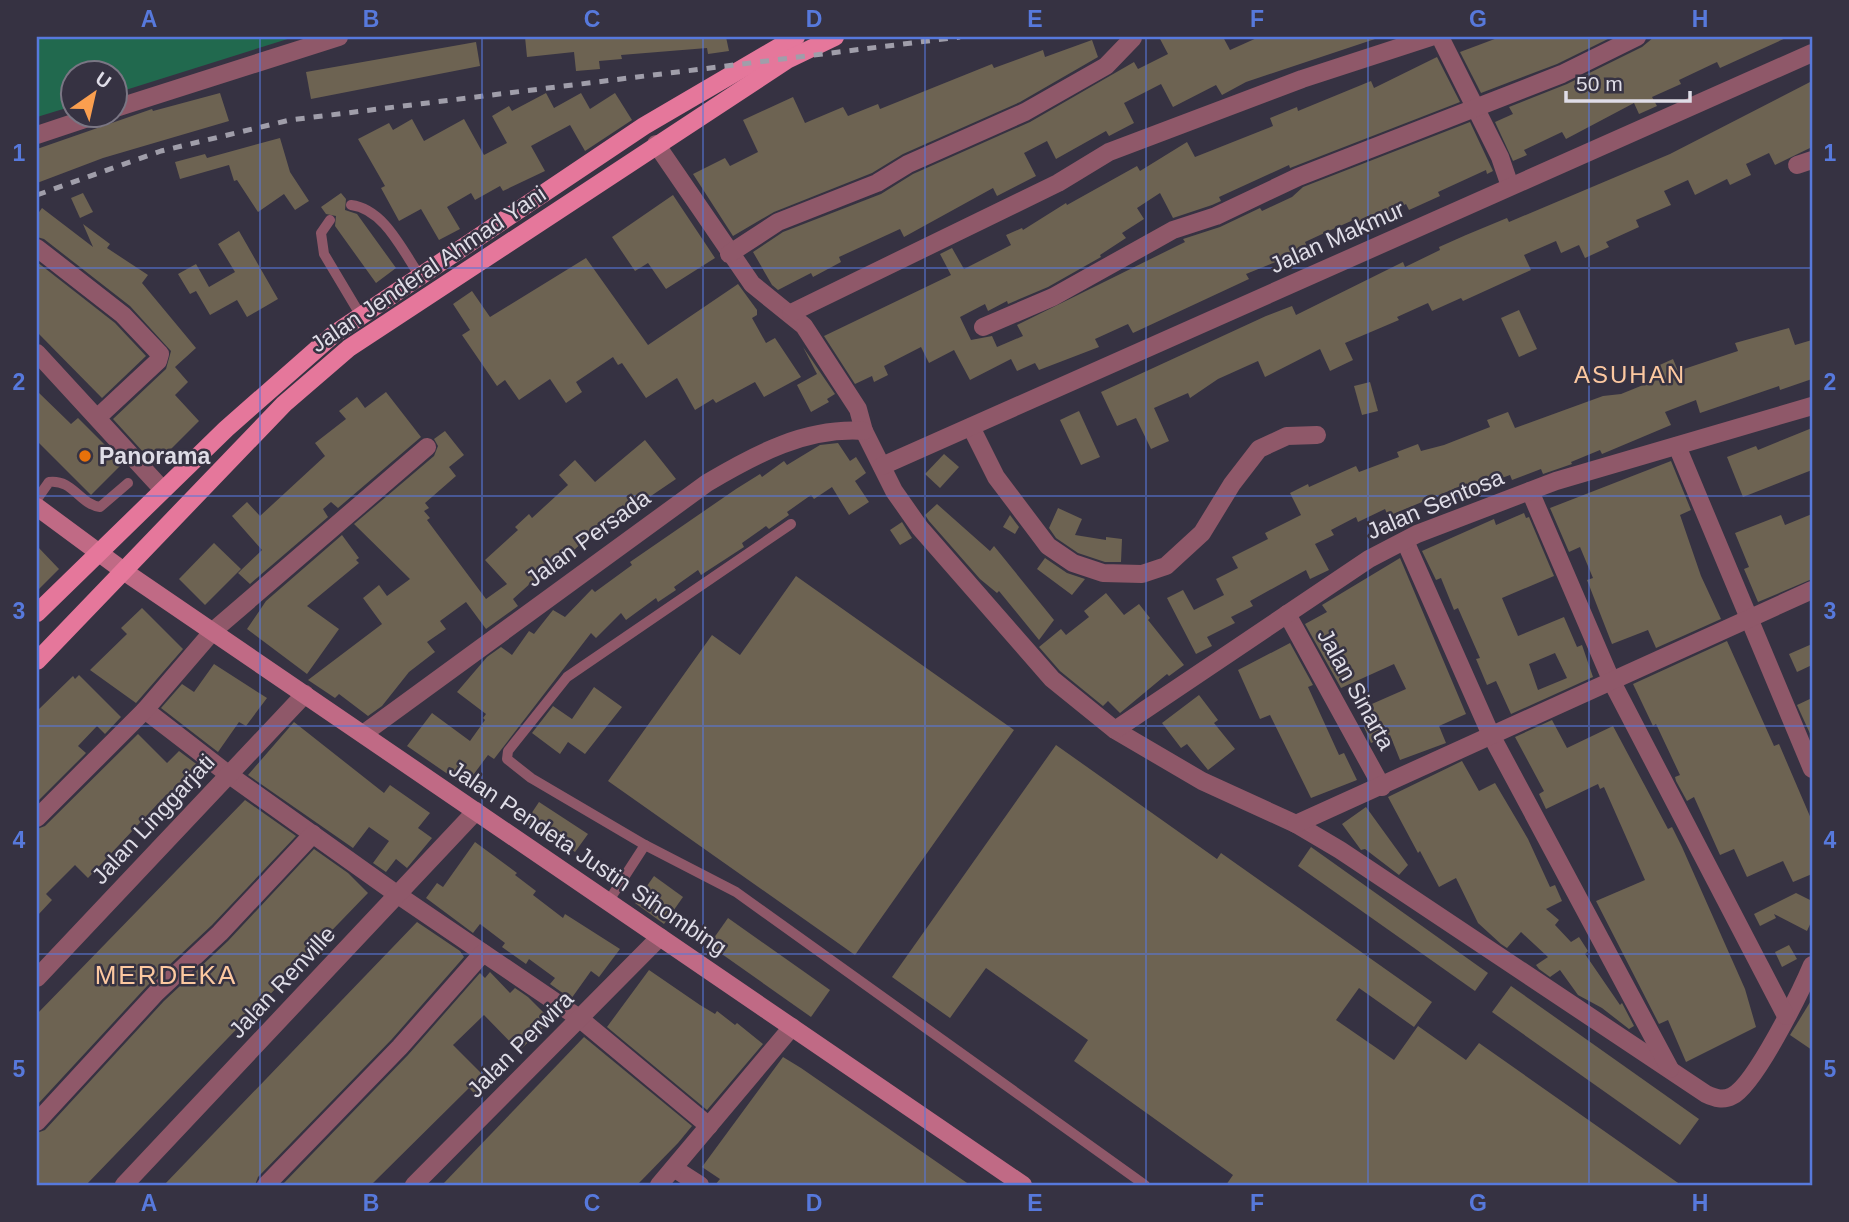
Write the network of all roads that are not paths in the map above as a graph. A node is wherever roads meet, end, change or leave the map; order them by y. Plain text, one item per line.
1 (339, 37) edge
2 (796, 37) edge
3 (835, 37) edge
4 (1431, 37) edge
5 (1440, 37) edge
6 (1637, 37) edge
7 (1133, 38) edge
8 (1812, 53) edge
9 (130, 104) edge
10 (1477, 109) junction
11 (60, 127) edge
12 (37, 135) edge
13 (656, 144) junction
14 (1510, 186) junction
15 (351, 205) dead end
16 (330, 220) dead end
17 (37, 248) edge
18 (729, 254) junction
19 (422, 274) junction
20 (438, 291) junction
21 (791, 313) junction
22 (361, 316) junction
23 (983, 327) dead end
24 (334, 334) junction
25 (349, 348) junction
26 (37, 353) edge
27 (1812, 406) edge
28 (98, 417) junction
29 (971, 427) junction
30 (864, 431) junction
31 (1317, 435) dead end
32 (1676, 446) junction
33 (427, 447) dead end
34 (882, 466) junction
35 (128, 483) dead end
36 (163, 490) junction
37 (1530, 491) junction
38 (37, 499) edge
39 (37, 507) edge
40 (791, 524) dead end
41 (1405, 541) junction
42 (99, 552) junction
43 (125, 572) junction
44 (1812, 590) edge
45 (37, 613) edge
46 (1287, 614) junction
47 (1747, 619) junction
48 (213, 631) junction
49 (37, 661) edge
50 (1612, 682) junction
51 (305, 694) junction
52 (145, 710) junction
53 (1115, 730) junction
54 (363, 734) junction
55 (1491, 735) junction
56 (1812, 769) edge
57 (228, 774) junction
58 (1382, 787) junction
59 (476, 811) junction
60 (37, 818) edge
61 (1296, 824) junction
62 (313, 834) junction
63 (645, 845) junction
64 (398, 895) junction
65 (608, 902) junction
66 (660, 937) junction
67 (483, 953) junction
68 (1812, 965) edge
69 (37, 978) edge
70 (1786, 1016) junction
71 (579, 1018) junction
72 (792, 1027) junction
73 (1670, 1070) junction
74 (37, 1122) edge
75 (709, 1126) junction
76 (675, 1169) junction
77 (124, 1185) edge
78 (266, 1185) edge
79 (414, 1185) edge
80 (659, 1185) edge
81 (700, 1185) edge
82 (1023, 1185) edge
83 (1145, 1185) edge

1 - 9 street
2 - 19 main road, Jalan Jenderal Ahmad Yani
3 - 13 main road, Jalan Jenderal Ahmad Yani
4 - 21 street
5 - 10 street
6 - 10 street
7 - 18 street
8 - 14 street, Jalan Makmur
10 - 14 street
10 - 23 street
11 - 12 street
13 - 18 street
13 - 20 main road, Jalan Jenderal Ahmad Yani
14 - 29 street, Jalan Makmur
15 - 19 lane
16 - 22 lane
17 - 28 street
18 - 21 street
19 - 20 main road
19 - 22 main road, Jalan Jenderal Ahmad Yani
20 - 25 main road, Jalan Jenderal Ahmad Yani
21 - 30 street
22 - 24 main road, Jalan Jenderal Ahmad Yani
24 - 25 main road
24 - 36 main road, Jalan Jenderal Ahmad Yani
25 - 43 main road, Jalan Jenderal Ahmad Yani
26 - 28 street
27 - 32 street, Jalan Sentosa
28 - 36 street
29 - 31 street
29 - 34 street, Jalan Makmur
30 - 34 street
30 - 54 street, Jalan Persada
32 - 37 street, Jalan Sentosa
32 - 47 street
33 - 48 street
34 - 53 street
35 - 38 lane
36 - 42 main road, Jalan Jenderal Ahmad Yani
37 - 41 street, Jalan Sentosa
37 - 50 street
39 - 42 street, Jalan Pendeta Justin Sihombing
40 - 63 lane
41 - 46 street, Jalan Sentosa
41 - 55 street
42 - 43 street, Jalan Pendeta Justin Sihombing
42 - 45 main road, Jalan Jenderal Ahmad Yani
43 - 48 street, Jalan Pendeta Justin Sihombing
43 - 49 main road, Jalan Jenderal Ahmad Yani
44 - 47 street
46 - 53 street, Jalan Sentosa
46 - 58 street, Jalan Sinarta
47 - 50 street
47 - 56 street
48 - 51 street, Jalan Pendeta Justin Sihombing
48 - 52 street
50 - 55 street
50 - 70 street
51 - 54 street, Jalan Pendeta Justin Sihombing
51 - 57 street, Jalan Linggarjati
52 - 57 street
52 - 60 street
53 - 61 street
54 - 59 street, Jalan Pendeta Justin Sihombing
55 - 58 street
55 - 73 street
57 - 62 street
57 - 69 street, Jalan Linggarjati
58 - 61 street
59 - 64 street, Jalan Renville
59 - 65 street, Jalan Pendeta Justin Sihombing
61 - 73 street
62 - 64 street
62 - 74 street
63 - 65 lane
63 - 83 lane
64 - 67 street
64 - 77 street, Jalan Renville
65 - 66 street, Jalan Pendeta Justin Sihombing
66 - 71 street, Jalan Perwira
66 - 72 street, Jalan Pendeta Justin Sihombing
67 - 71 street
67 - 78 street
68 - 70 street
70 - 73 street
71 - 75 street
71 - 79 street, Jalan Perwira
72 - 75 street
72 - 82 street, Jalan Pendeta Justin Sihombing
75 - 76 street
76 - 80 street
76 - 81 street

